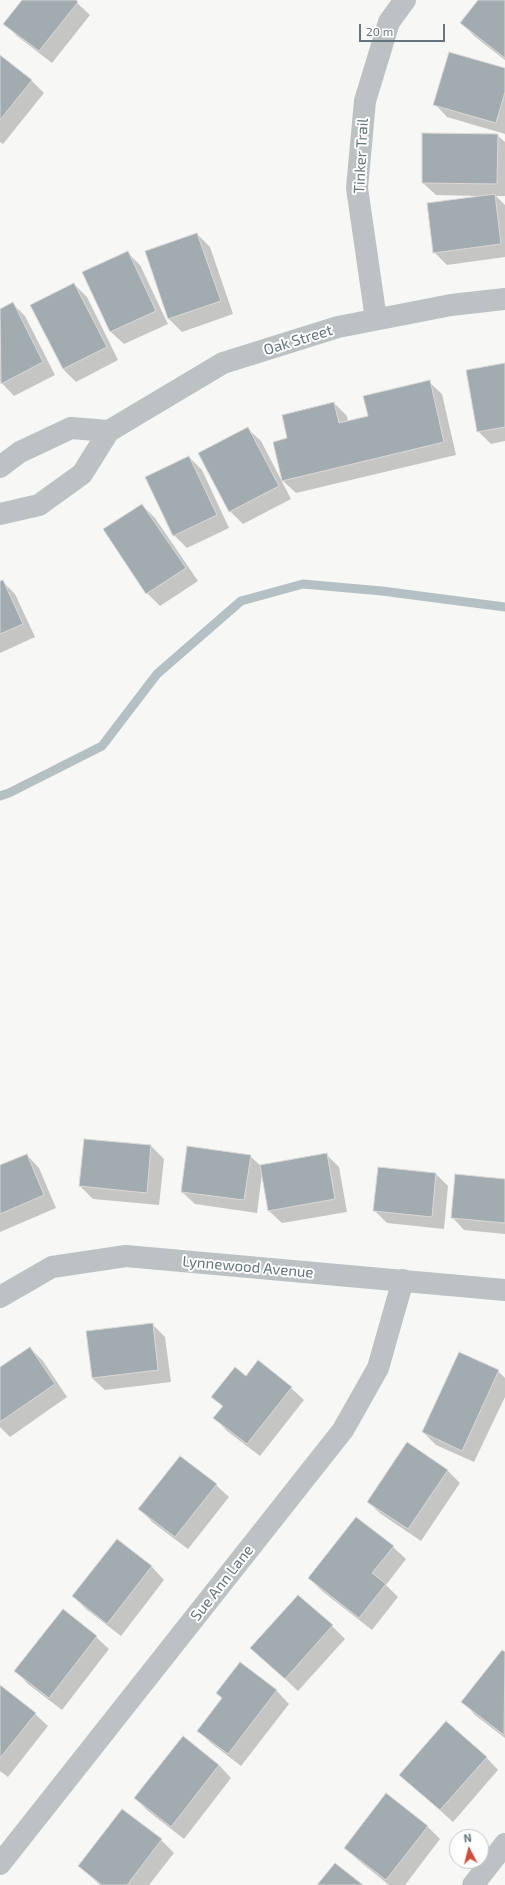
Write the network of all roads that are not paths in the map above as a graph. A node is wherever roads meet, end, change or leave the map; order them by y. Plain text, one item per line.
1 (405, 0) edge
2 (505, 299) edge
3 (376, 320) junction
4 (109, 431) junction
5 (0, 467) edge
6 (0, 514) edge
7 (403, 1280) junction
8 (505, 1290) edge
9 (0, 1297) edge
10 (505, 1844) edge
11 (0, 1864) edge
12 (473, 1885) edge

1 - 3 street, Tinker Trail
2 - 3 street, Oak Street
3 - 4 street, Oak Street
4 - 5 street
4 - 6 street, Oak Street
7 - 8 street, Lynnewood Avenue
7 - 9 street, Lynnewood Avenue
7 - 11 street, Sue Ann Lane
10 - 12 street

